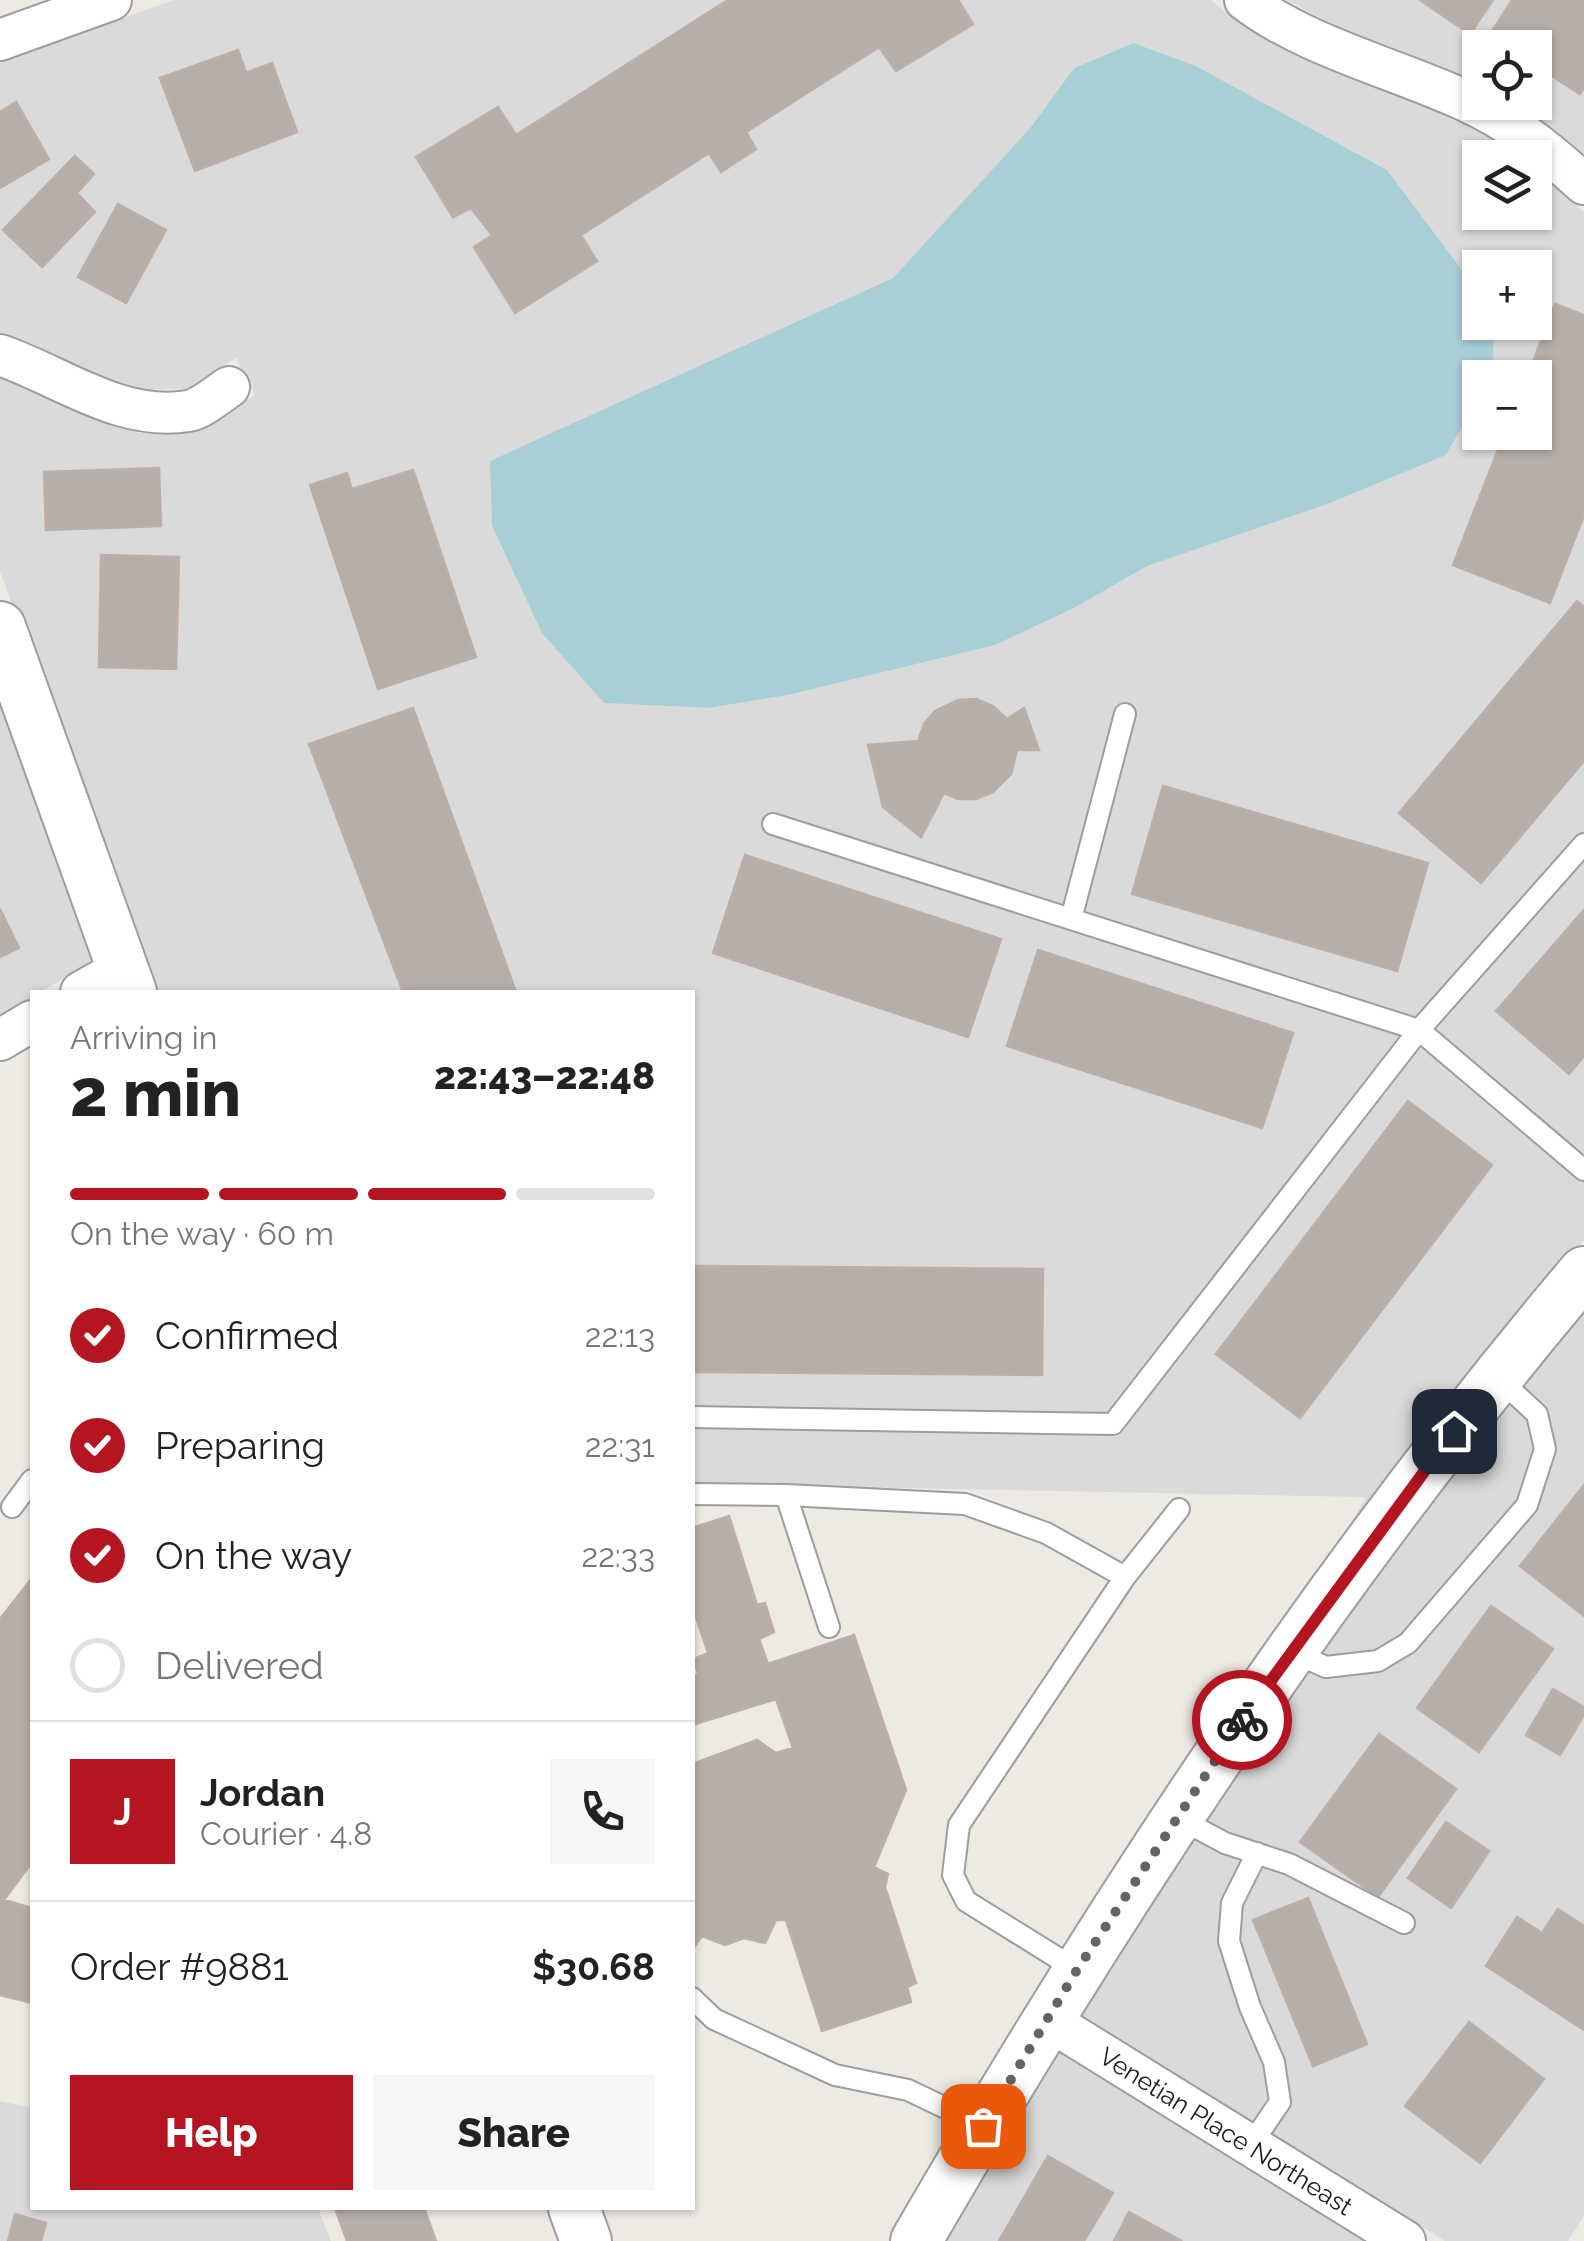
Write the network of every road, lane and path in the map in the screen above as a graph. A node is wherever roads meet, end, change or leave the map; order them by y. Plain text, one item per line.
1 (110, 0) edge
2 (1244, 0) edge
3 (0, 40) edge
4 (1584, 184) edge
5 (0, 355) edge
6 (229, 387) dead end
7 (0, 627) edge
8 (1125, 714) dead end
9 (773, 824) dead end
10 (1584, 844) edge
11 (1071, 919) junction
12 (111, 985) edge
13 (30, 1022) edge
14 (1418, 1030) junction
15 (0, 1040) edge
16 (1584, 1170) edge
17 (1584, 1272) edge
18 (1497, 1377) junction
19 (695, 1417) edge
20 (30, 1483) edge
21 (695, 1494) edge
22 (786, 1494) junction
23 (12, 1507) dead end
24 (1178, 1510) dead end
25 (1125, 1577) junction
26 (829, 1628) dead end
27 (1292, 1652) junction
28 (1178, 1817) junction
29 (1258, 1853) junction
30 (1404, 1924) dead end
31 (1077, 1970) junction
32 (695, 2001) edge
33 (1048, 2020) junction
34 (983, 2126) junction
35 (1250, 2146) junction
36 (575, 2210) edge
37 (586, 2241) edge
38 (916, 2241) edge
39 (1405, 2241) edge

1 - 3 street
2 - 4 street
5 - 6 street
7 - 12 street
8 - 11 lane
9 - 11 lane
10 - 14 lane
11 - 14 lane
13 - 15 street
14 - 16 lane
14 - 19 lane
17 - 18 street
18 - 27 street
18 - 27 lane
20 - 23 lane
21 - 22 lane
22 - 25 lane
22 - 26 lane
24 - 25 lane
25 - 31 lane
27 - 28 street
28 - 29 lane
28 - 31 street
29 - 30 lane
29 - 35 lane
31 - 33 street
32 - 34 lane
33 - 34 street
33 - 35 street, Venetian Place Northeast
34 - 38 street
35 - 39 street, Venetian Place Northeast
36 - 37 street

